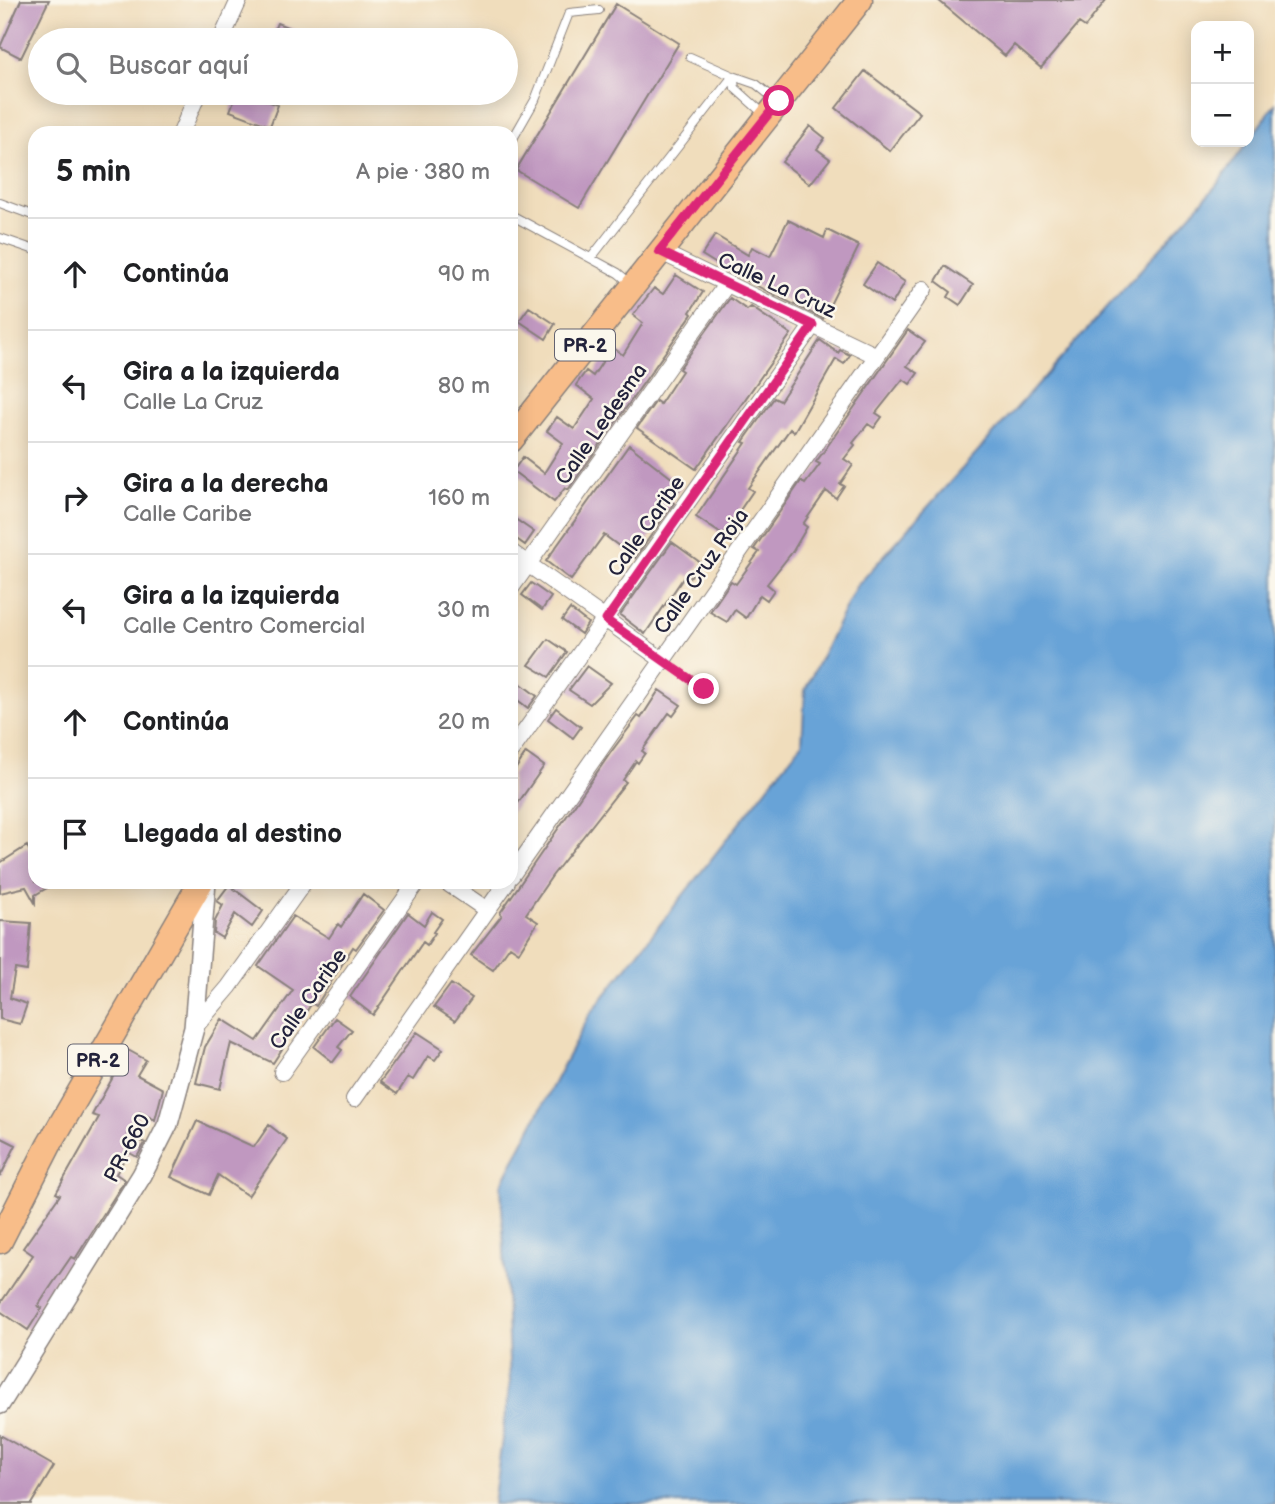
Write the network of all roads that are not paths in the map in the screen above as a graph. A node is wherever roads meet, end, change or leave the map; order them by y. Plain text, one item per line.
1 (239, 0) edge
2 (860, 0) edge
3 (599, 10) dead end
4 (226, 28) edge
5 (690, 57) dead end
6 (733, 76) junction
7 (193, 105) edge
8 (773, 109) junction
9 (184, 126) edge
10 (518, 130) edge
11 (0, 203) edge
12 (28, 213) edge
13 (518, 219) edge
14 (0, 237) edge
15 (28, 247) edge
16 (659, 251) junction
17 (590, 258) junction
18 (632, 285) junction
19 (726, 285) junction
20 (924, 289) dead end
21 (813, 325) junction
22 (877, 356) junction
23 (518, 431) edge
24 (518, 557) edge
25 (528, 564) junction
26 (518, 578) edge
27 (606, 620) junction
28 (664, 662) junction
29 (518, 741) edge
30 (518, 866) edge
31 (197, 889) edge
32 (205, 889) edge
33 (299, 889) edge
34 (412, 889) edge
35 (456, 889) edge
36 (502, 889) edge
37 (487, 910) junction
38 (194, 1028) junction
39 (282, 1072) dead end
40 (354, 1099) dead end
41 (0, 1241) edge
42 (0, 1404) edge

1 - 4 street
2 - 8 main road, PR-2
3 - 10 lane
5 - 6 lane
6 - 8 lane
6 - 8 lane
6 - 17 lane
7 - 9 street
8 - 16 main road, PR-2
11 - 12 lane
13 - 17 lane
14 - 15 lane
16 - 18 main road, PR-2
16 - 19 street, Calle La Cruz
17 - 18 lane
18 - 23 main road, PR-2
19 - 21 street, Calle La Cruz
19 - 25 street, Calle Ledesma
20 - 22 street, Calle Cruz Roja
21 - 22 street, Calle La Cruz
21 - 27 street, Calle Caribe
22 - 28 street, Calle Cruz Roja
24 - 25 street
25 - 26 street, Calle Ledesma
25 - 27 street
27 - 28 street
27 - 29 street, Calle Caribe
28 - 30 street, Calle Cruz Roja
31 - 41 main road, PR-2
32 - 38 street, PR-660 / PR-660
33 - 38 street
34 - 39 street, Calle Caribe
35 - 37 street
36 - 37 street
37 - 40 street
38 - 42 street, PR-660 / PR-660

